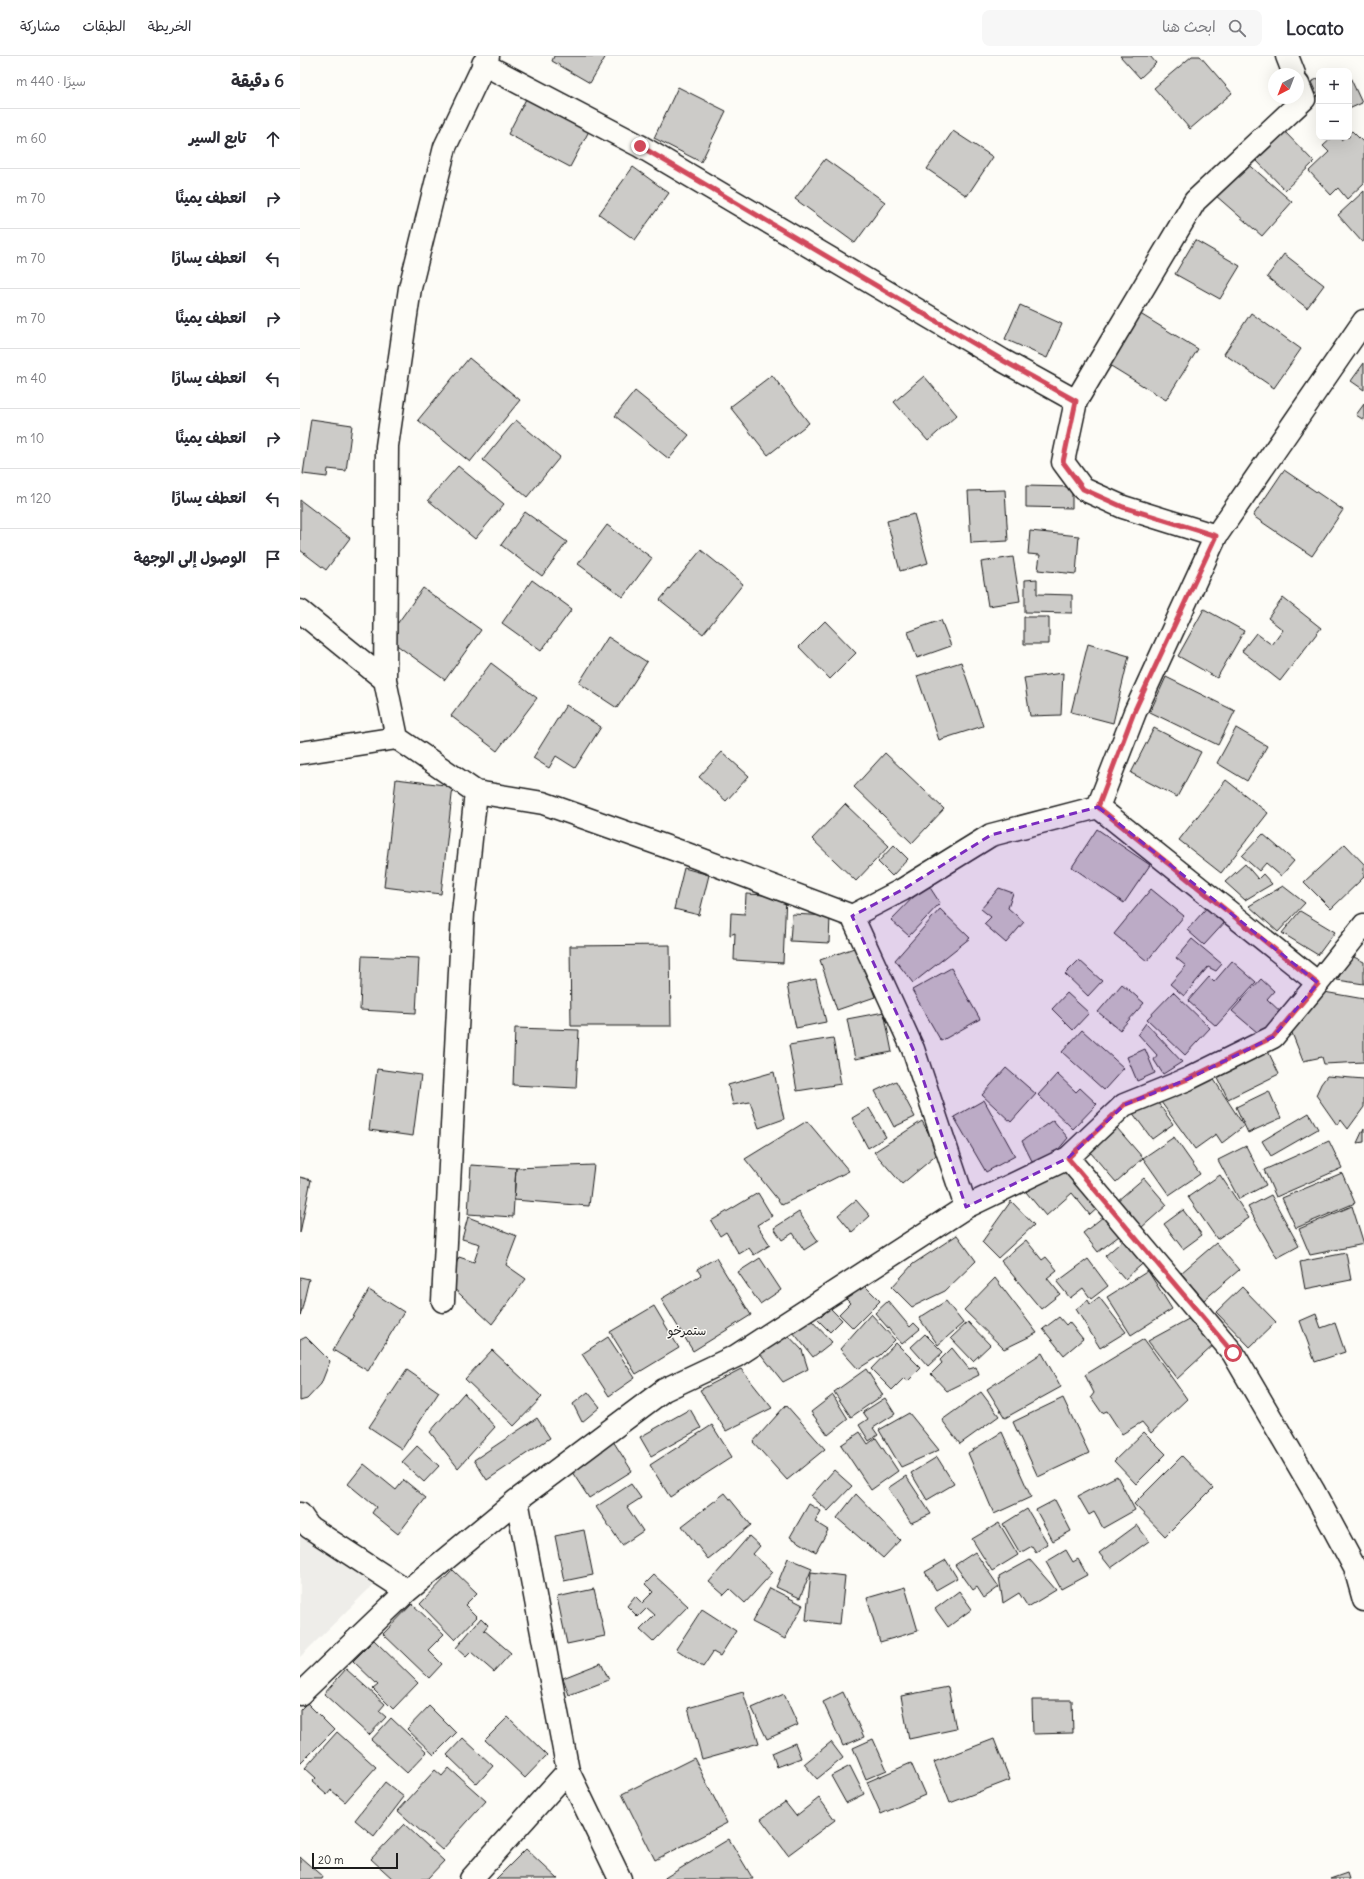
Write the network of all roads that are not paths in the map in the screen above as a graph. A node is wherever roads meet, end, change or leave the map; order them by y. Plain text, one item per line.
1 (1287, 56) edge
2 (485, 60) edge
3 (1292, 68) edge
4 (1299, 104) edge
5 (1364, 321) edge
6 (1076, 401) junction
7 (1216, 536) junction
8 (300, 610) edge
9 (385, 680) junction
10 (397, 738) junction
11 (300, 753) edge
12 (476, 792) junction
13 (1098, 807) junction
14 (852, 916) junction
15 (1364, 925) edge
16 (1318, 984) junction
17 (1068, 1158) junction
18 (966, 1207) junction
19 (443, 1301) dead end
20 (517, 1500) junction
21 (300, 1514) edge
22 (1360, 1569) edge
23 (408, 1591) junction
24 (1364, 1600) edge
25 (300, 1694) edge
26 (568, 1770) junction
27 (471, 1879) edge
28 (620, 1879) edge

1 - 3 street
2 - 6 street
2 - 9 street
4 - 6 street
5 - 7 street
6 - 7 street
7 - 13 street
8 - 9 street
9 - 10 street
10 - 11 street
10 - 12 street
12 - 14 street
12 - 19 street
13 - 14 street
13 - 16 street
14 - 18 street
15 - 16 street
16 - 17 street
17 - 18 street
17 - 22 street
18 - 20 street
20 - 23 street
20 - 26 street
21 - 23 street
22 - 24 street
23 - 25 street
26 - 27 street
26 - 28 street

